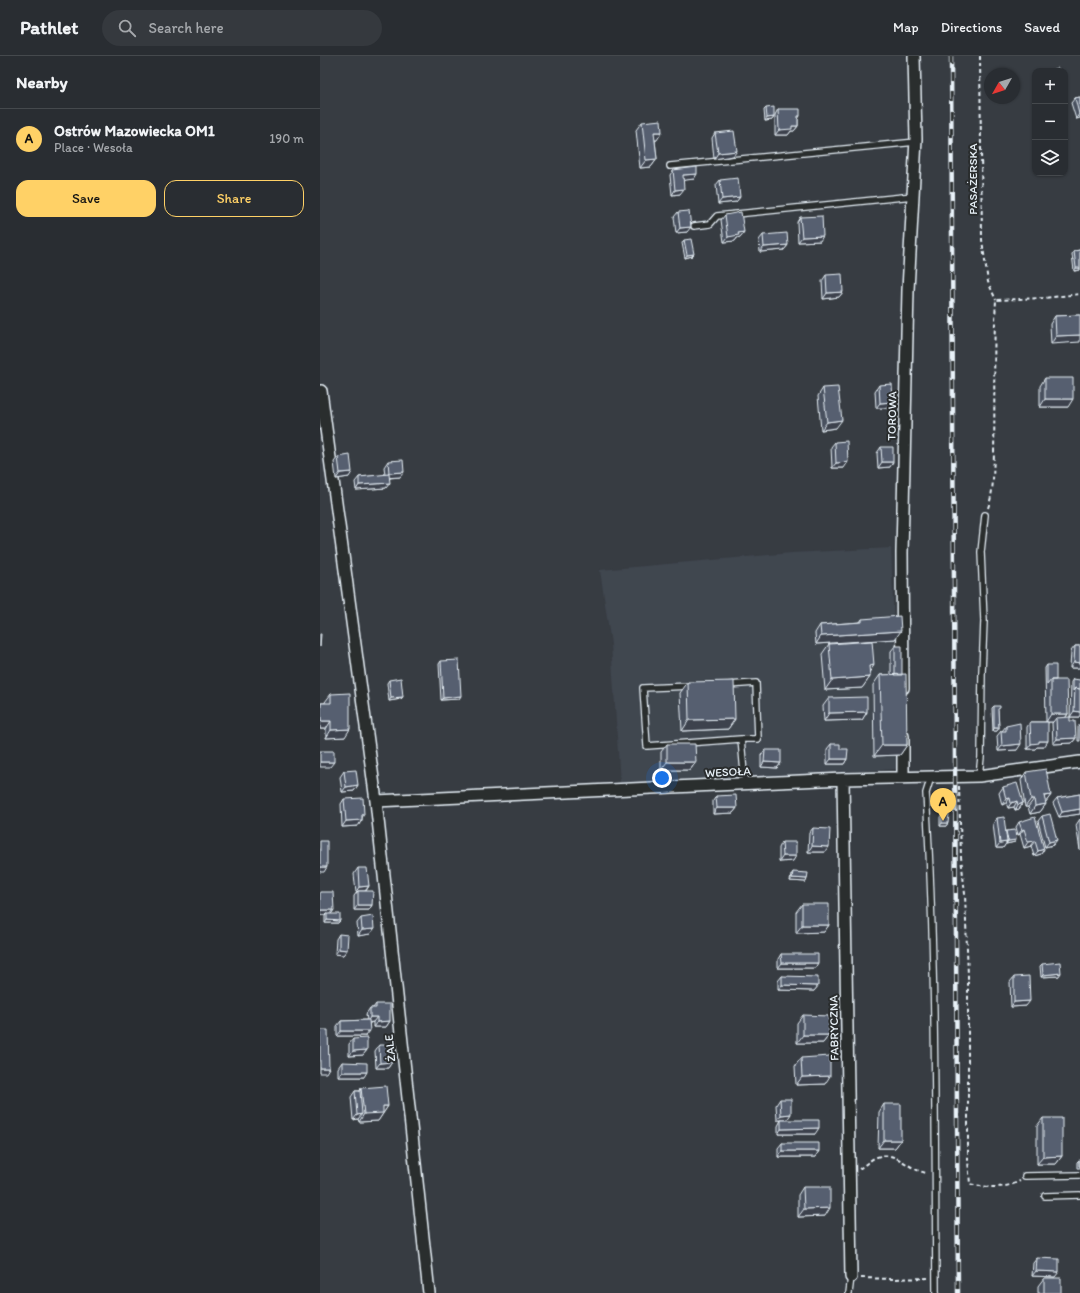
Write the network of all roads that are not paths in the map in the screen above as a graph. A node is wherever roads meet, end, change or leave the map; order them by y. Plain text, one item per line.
1 (914, 56) edge
2 (916, 142) junction
3 (670, 166) dead end
4 (913, 196) junction
5 (694, 226) dead end
6 (320, 391) edge
7 (985, 515) road end
8 (718, 685) edge
9 (696, 686) edge
10 (903, 700) edge
11 (903, 723) edge
12 (741, 739) junction
13 (1080, 762) edge
14 (979, 776) junction
15 (903, 777) junction
16 (931, 777) junction
17 (843, 779) junction
18 (745, 784) junction
19 (376, 801) junction
20 (1080, 1175) edge
21 (1025, 1176) road end
22 (1080, 1195) edge
23 (1046, 1196) dead end
24 (852, 1277) joint
25 (429, 1293) edge
26 (849, 1293) edge
27 (936, 1293) edge

1 - 2 street, TOROWA
2 - 3 lane
2 - 4 street, TOROWA
4 - 5 lane
4 - 10 street, TOROWA
6 - 19 street, ŻALE
7 - 14 lane
8 - 12 lane
9 - 12 lane
11 - 15 street
12 - 18 lane
13 - 14 street, WESOŁA
14 - 16 street, WESOŁA
15 - 16 street, WESOŁA
15 - 17 street, WESOŁA
16 - 27 lane
17 - 18 street, WESOŁA
17 - 24 street, FABRYCZNA
18 - 19 street, WESOŁA
19 - 25 street, ŻALE
20 - 21 lane
22 - 23 lane
24 - 26 lane

